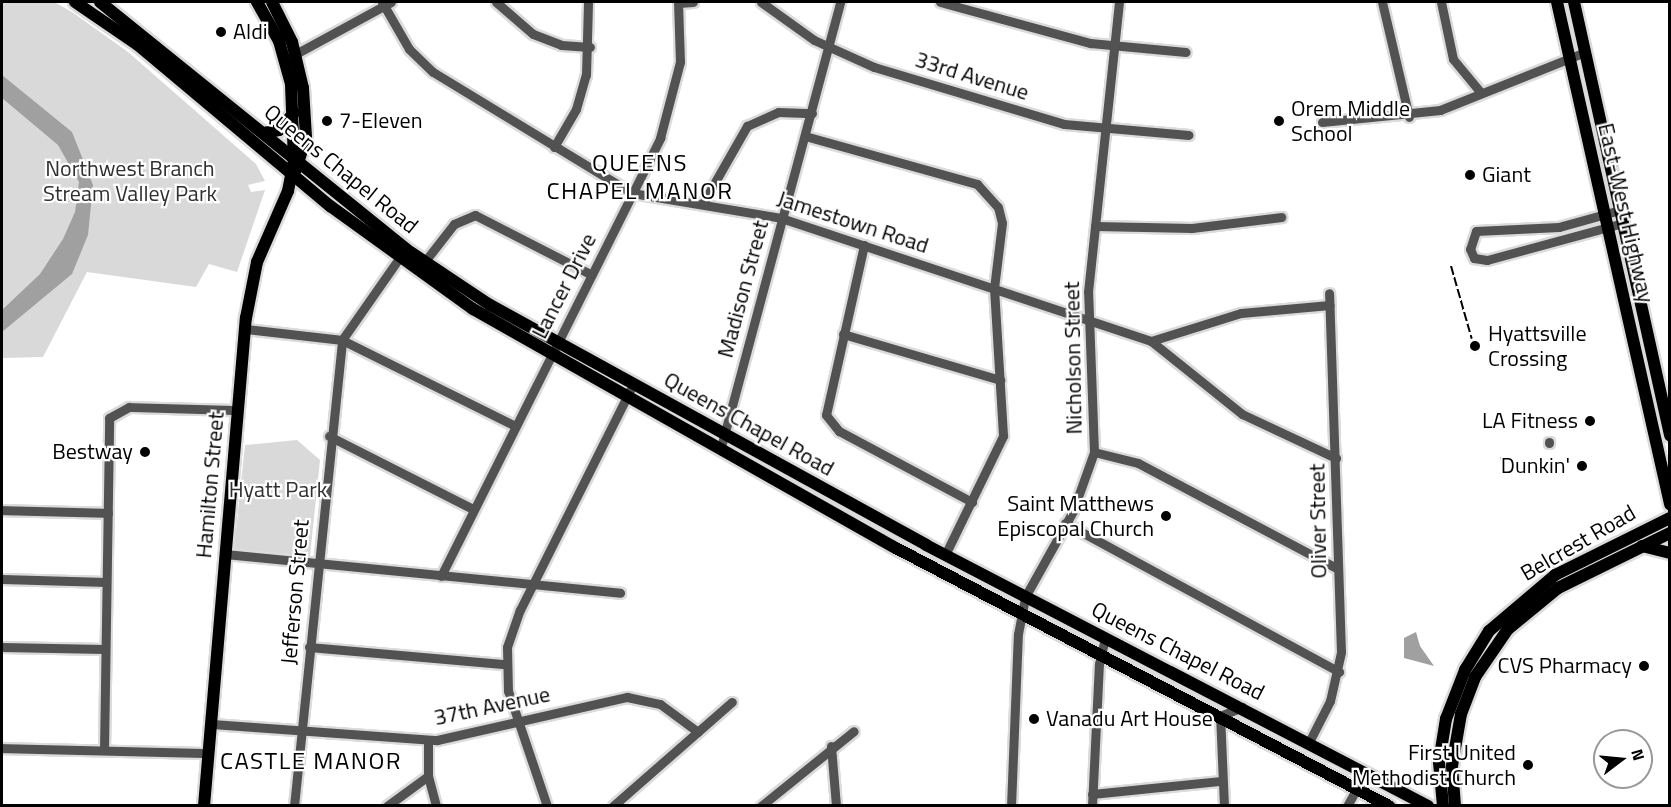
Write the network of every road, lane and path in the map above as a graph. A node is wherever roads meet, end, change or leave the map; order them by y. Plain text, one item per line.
1 (75, 2) edge
2 (100, 2) edge
3 (258, 2) edge
4 (272, 2) edge
5 (496, 2) edge
6 (588, 2) edge
7 (679, 2) edge
8 (693, 2) edge
9 (761, 2) edge
10 (840, 2) edge
11 (940, 2) edge
12 (1119, 2) edge
13 (1382, 2) edge
14 (1441, 2) edge
15 (1557, 2) edge
16 (1574, 2) edge
17 (386, 3) edge
18 (590, 47) junction
19 (830, 48) junction
20 (1114, 48) junction
21 (1186, 52) dead end
22 (1585, 52) junction
23 (290, 57) junction
24 (1569, 57) junction
25 (1481, 93) junction
26 (294, 112) junction
27 (812, 113) junction
28 (1408, 117) junction
29 (1322, 122) dead end
30 (1106, 130) junction
31 (264, 134) junction
32 (1189, 135) dead end
33 (805, 136) junction
34 (554, 147) junction
35 (297, 162) junction
36 (292, 175) junction
37 (632, 193) junction
38 (703, 203) junction
39 (1620, 210) junction
40 (1281, 217) dead end
41 (781, 218) junction
42 (1606, 221) junction
43 (1623, 223) junction
44 (1095, 226) junction
45 (864, 245) junction
46 (399, 258) junction
47 (421, 266) junction
48 (592, 275) junction
49 (994, 288) junction
50 (1329, 293) dead end
51 (1330, 305) junction
52 (1089, 319) junction
53 (246, 329) junction
54 (843, 334) junction
55 (342, 340) junction
56 (1151, 341) junction
57 (554, 347) junction
58 (1000, 380) junction
59 (630, 390) junction
60 (238, 410) junction
61 (515, 426) junction
62 (725, 434) junction
63 (329, 436) junction
64 (1670, 436) edge
65 (721, 447) junction
66 (1094, 452) junction
67 (1336, 458) junction
68 (972, 502) junction
69 (1670, 504) edge
70 (473, 509) junction
71 (2, 510) edge
72 (108, 513) junction
73 (1670, 518) edge
74 (1065, 523) junction
75 (1670, 533) edge
76 (1637, 547) junction
77 (1670, 553) edge
78 (225, 554) junction
79 (945, 555) junction
80 (316, 564) junction
81 (1338, 569) junction
82 (441, 576) junction
83 (2, 579) edge
84 (106, 582) junction
85 (532, 585) junction
86 (620, 593) dead end
87 (1025, 597) junction
88 (1021, 614) junction
89 (1105, 637) junction
90 (2, 647) edge
91 (309, 647) junction
92 (104, 649) junction
93 (1099, 657) junction
94 (505, 664) junction
95 (1339, 672) junction
96 (732, 702) dead end
97 (1242, 707) junction
98 (1461, 714) junction
99 (1220, 716) junction
100 (517, 722) junction
101 (212, 723) junction
102 (1444, 727) junction
103 (301, 729) junction
104 (854, 730) dead end
105 (698, 732) junction
106 (428, 740) junction
107 (1309, 742) junction
108 (1275, 745) junction
109 (831, 746) junction
110 (2, 748) edge
111 (104, 750) junction
112 (209, 753) junction
113 (428, 776) junction
114 (1221, 781) junction
115 (1439, 781) junction
116 (1357, 788) junction
117 (1092, 794) junction
118 (1413, 798) junction
119 (204, 806) edge
120 (294, 806) edge
121 (387, 806) edge
122 (436, 806) edge
123 (547, 806) edge
124 (613, 806) edge
125 (761, 806) edge
126 (836, 806) edge
127 (1011, 806) edge
128 (1092, 806) edge
129 (1224, 806) edge
130 (1347, 806) edge
131 (1389, 806) edge
132 (1428, 806) edge
133 (1443, 806) edge
134 (1455, 806) edge

1 - 36 main road, Queens Chapel Road
2 - 31 main road, Queens Chapel Road
3 - 23 main road
4 - 23 main road
5 - 18 street
6 - 18 street
7 - 8 street
7 - 37 street, Lancer Drive
9 - 19 street, 33rd Avenue
10 - 19 street, Madison Street
11 - 20 street
12 - 20 street, Nicholson Street
13 - 28 street
14 - 25 street
15 - 24 main road, East-West Highway
16 - 22 main road, East-West Highway
17 - 23 street
17 - 34 street, Jamestown Road
18 - 34 street
19 - 27 street, Madison Street
19 - 30 street, 33rd Avenue
20 - 21 street
20 - 30 street, Nicholson Street
22 - 24 street
22 - 39 main road, East-West Highway
23 - 26 main road
23 - 35 main road
24 - 25 street
24 - 42 main road, East-West Highway
25 - 28 street
26 - 31 main road
26 - 35 main road
27 - 33 street, Madison Street
27 - 38 street
28 - 29 street
30 - 32 street, 33rd Avenue
30 - 44 street, Nicholson Street
31 - 35 main road, Queens Chapel Road
33 - 41 street, Madison Street
33 - 49 street
34 - 37 street, Jamestown Road
35 - 36 main road, Hamilton Street
35 - 47 main road, Queens Chapel Road
36 - 46 main road, Queens Chapel Road
36 - 53 main road, Hamilton Street
37 - 38 street, Jamestown Road
37 - 48 street, Lancer Drive
38 - 41 street, Jamestown Road
39 - 42 street
39 - 43 main road, East-West Highway
40 - 44 street
41 - 45 street, Jamestown Road
41 - 62 street, Madison Street
42 - 42 street
42 - 43 street
42 - 69 main road, East-West Highway
43 - 64 main road, East-West Highway
44 - 52 street, Nicholson Street
45 - 49 street, Jamestown Road
45 - 54 street
46 - 47 main road, Queens Chapel Road
46 - 55 street, Jefferson Street
47 - 48 street
47 - 57 main road, Queens Chapel Road
48 - 57 street, Lancer Drive
49 - 52 street, Jamestown Road
49 - 58 street
50 - 51 street, Oliver Street
51 - 56 street
51 - 67 street, Oliver Street
52 - 56 street, Jamestown Road
52 - 66 street, Nicholson Street
53 - 55 street
53 - 60 main road, Hamilton Street
54 - 58 street
54 - 68 street
55 - 61 street
55 - 63 street, Jefferson Street
56 - 67 street, Jamestown Road
57 - 59 main road, Queens Chapel Road
57 - 61 street, Lancer Drive
58 - 68 street
59 - 62 main road, Queens Chapel Road
59 - 65 main road, Queens Chapel Road
59 - 85 street
60 - 72 street
60 - 78 main road, Hamilton Street
61 - 70 street, Lancer Drive
62 - 65 street, Madison Street
62 - 79 main road, Queens Chapel Road
63 - 70 street
63 - 80 street, Jefferson Street
65 - 88 main road, Queens Chapel Road
66 - 74 street, Nicholson Street
66 - 81 street
67 - 81 street, Oliver Street
68 - 79 street
70 - 82 street, Lancer Drive
71 - 72 street
72 - 84 street
73 - 102 main road, Belcrest Road
74 - 87 street, Nicholson Street
74 - 95 street
75 - 76 main road, Belcrest Road
76 - 77 main road
76 - 98 main road, Belcrest Road
78 - 80 street
78 - 101 main road, Hamilton Street
79 - 87 main road, Queens Chapel Road
80 - 82 street
80 - 91 street, Jefferson Street
81 - 95 street, Oliver Street
82 - 85 street
83 - 84 street
84 - 92 street
85 - 86 street
85 - 94 street
87 - 88 street, Nicholson Street
87 - 89 main road, Queens Chapel Road
88 - 93 main road, Queens Chapel Road
88 - 127 street, Nicholson Street
89 - 93 street
89 - 97 main road, Queens Chapel Road
90 - 92 street
91 - 94 street
91 - 103 street, Jefferson Street
92 - 111 street
93 - 99 main road, Queens Chapel Road
93 - 117 street
94 - 100 street
95 - 107 street, Oliver Street
96 - 105 street
97 - 99 street
97 - 107 main road, Queens Chapel Road
98 - 102 main road
98 - 134 main road, Belcrest Road
99 - 108 main road, Queens Chapel Road
99 - 114 street
100 - 105 street, 37th Avenue
100 - 106 street, 37th Avenue
100 - 123 street
101 - 103 street, 37th Avenue
101 - 112 main road, Hamilton Street
102 - 115 main road, Belcrest Road
103 - 106 street, 37th Avenue
103 - 120 street, Jefferson Street
104 - 109 street
105 - 124 street
106 - 113 street
107 - 108 main road
107 - 118 main road, Queens Chapel Road
108 - 116 main road, Queens Chapel Road
109 - 125 street
109 - 126 street
110 - 111 street
111 - 112 street
112 - 119 main road, Hamilton Street
113 - 121 street
113 - 122 street
114 - 117 street
114 - 129 street
115 - 118 main road
115 - 133 main road, Belcrest Road
116 - 130 street
116 - 131 main road, Queens Chapel Road
117 - 128 street
118 - 132 main road, Queens Chapel Road

